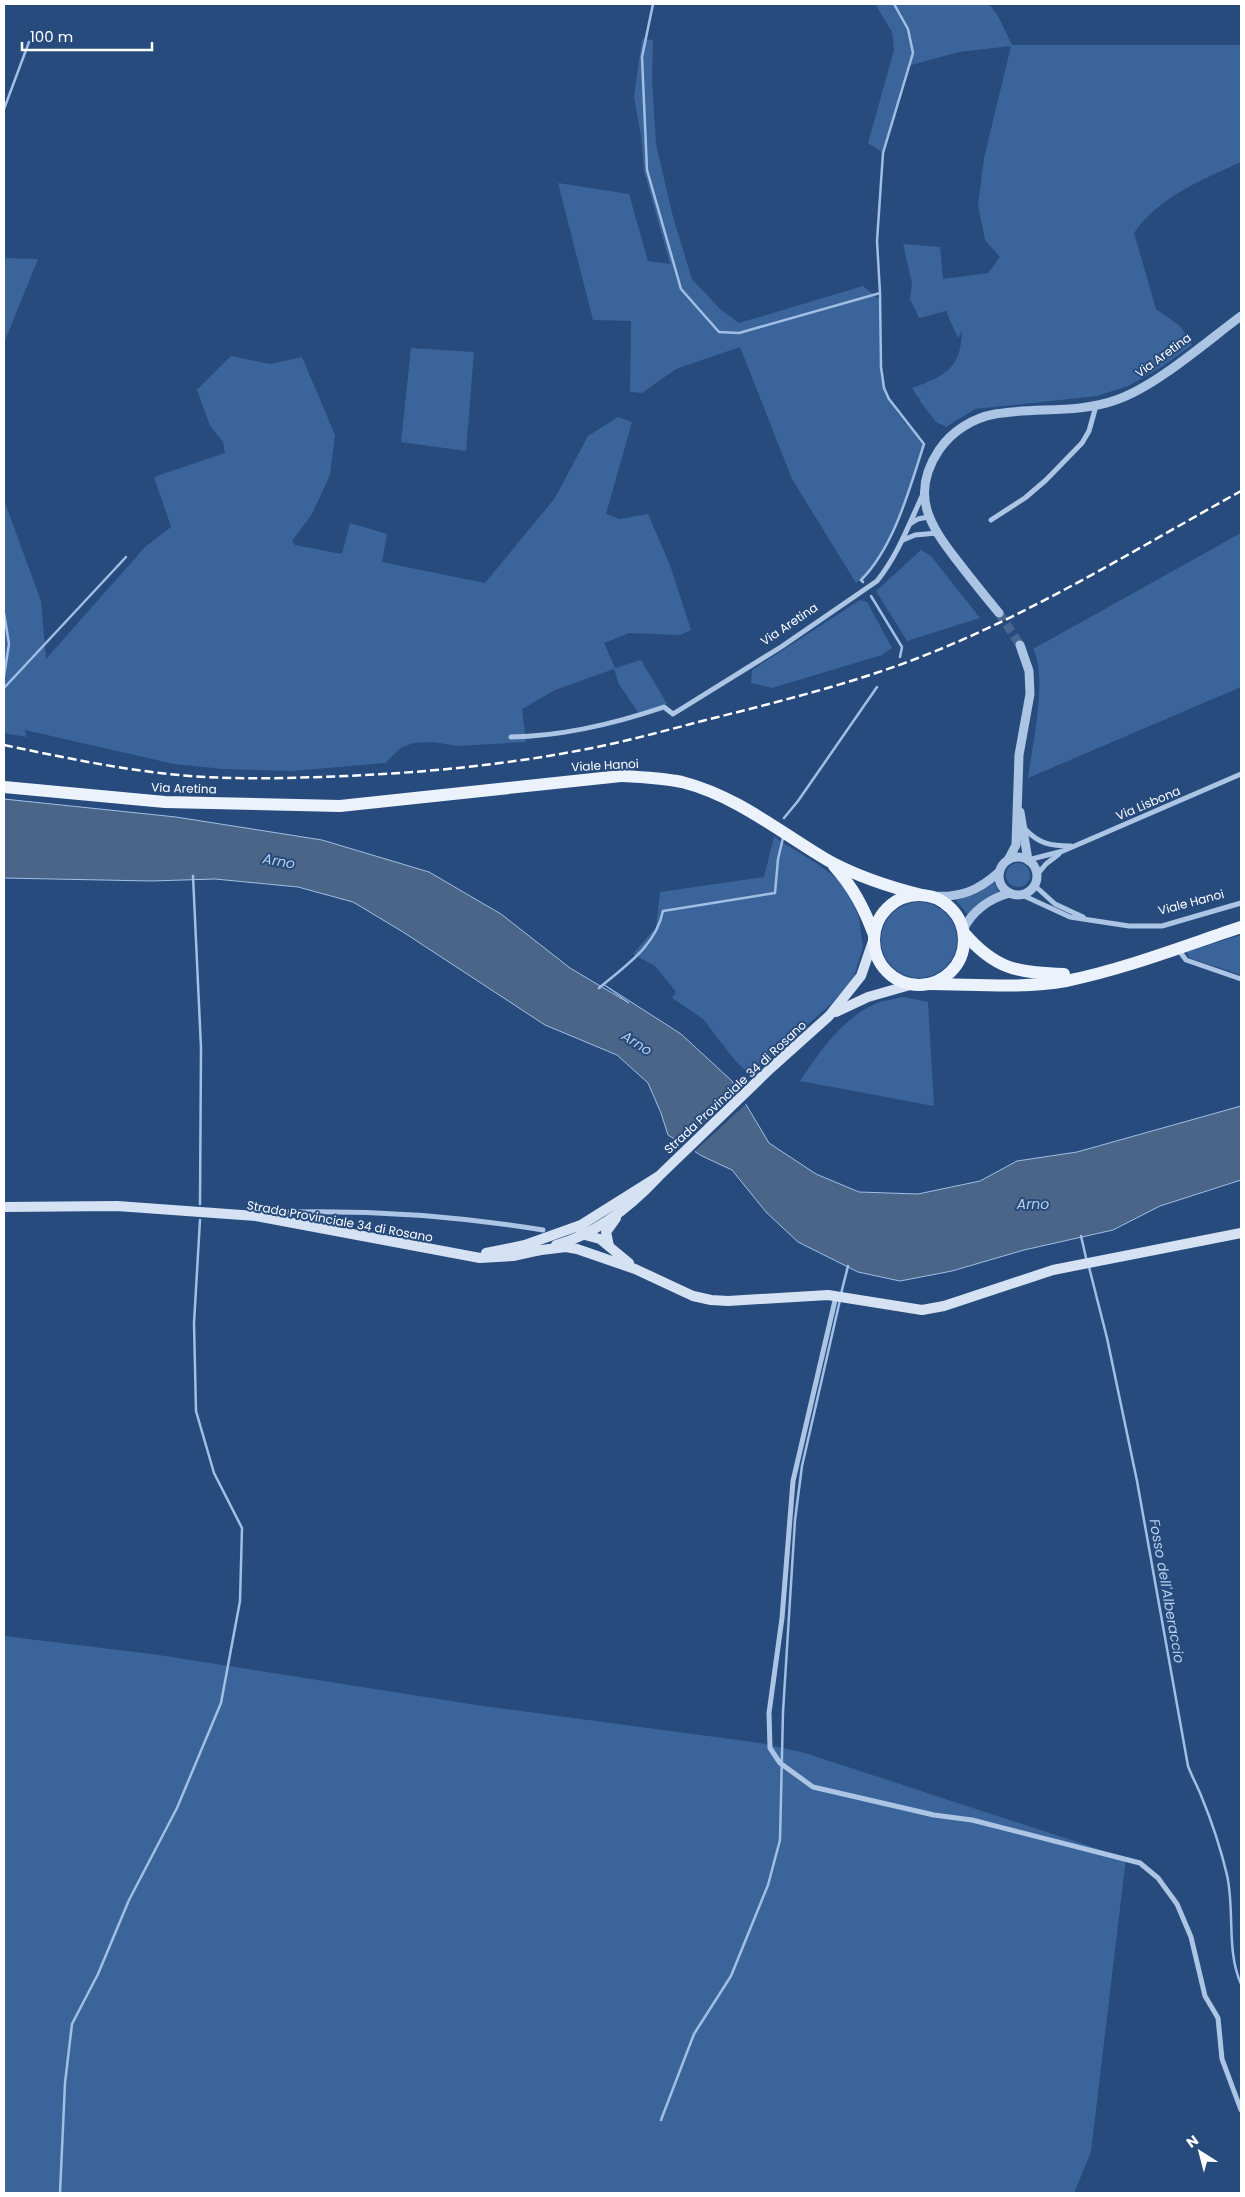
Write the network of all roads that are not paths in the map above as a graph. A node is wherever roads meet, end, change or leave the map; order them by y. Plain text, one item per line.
1 (1241, 316) edge
2 (1096, 406) junction
3 (925, 489) junction
4 (928, 517) junction
5 (991, 520) dead end
6 (910, 524) junction
7 (937, 533) junction
8 (903, 540) junction
9 (999, 613) tunnel mouth
10 (1020, 645) tunnel mouth
11 (511, 737) dead end
12 (1241, 774) edge
13 (4, 787) edge
14 (365, 804) joint
15 (1018, 804) junction
16 (1024, 828) junction
17 (1074, 846) junction
18 (1063, 851) junction
19 (829, 860) junction
20 (1008, 860) junction
21 (1028, 860) junction
22 (999, 872) junction
23 (1035, 880) junction
24 (1010, 893) junction
25 (1020, 894) junction
26 (927, 896) junction
27 (1241, 903) edge
28 (1088, 920) junction
29 (1241, 927) edge
30 (964, 931) junction
31 (874, 938) junction
32 (1177, 948) junction
33 (1084, 975) junction
34 (1241, 978) edge
35 (928, 984) junction
36 (910, 985) junction
37 (829, 1016) junction
38 (659, 1176) junction
39 (631, 1203) junction
40 (4, 1207) edge
41 (600, 1214) junction
42 (233, 1215) junction
43 (543, 1230) dead end
44 (585, 1233) junction
45 (1241, 1233) edge
46 (557, 1235) junction
47 (609, 1246) junction
48 (533, 1251) junction
49 (462, 1254) junction
50 (600, 1256) junction
51 (635, 1269) junction
52 (837, 1296) junction
53 (1241, 2110) edge

1 - 2 street, Via Aretina
2 - 3 street, Via Aretina
2 - 5 street
3 - 4 street, Via Aretina
3 - 6 street, Via Aretina
4 - 6 street
4 - 7 street, Via Aretina
6 - 8 street, Via Aretina
7 - 8 street
7 - 9 street, Via Aretina
8 - 11 street, Via Aretina
10 - 15 street
12 - 17 street, Via Lisbona
13 - 14 main road, Via Aretina
14 - 19 main road, Viale Hanoi
15 - 16 street
15 - 20 street
16 - 17 street
16 - 21 street
17 - 18 street, Via Lisbona
18 - 21 street, Via Lisbona
18 - 23 street, Via Lisbona
19 - 26 main road, Viale Hanoi
19 - 31 main road, Viale Hanoi
20 - 21 street
20 - 22 street, Viale Hanoi
21 - 23 street, Viale Hanoi
22 - 24 street
22 - 26 street, Viale Hanoi
23 - 25 street
23 - 28 street, Viale Hanoi
24 - 25 street, Viale Hanoi
24 - 30 street
25 - 28 street, Viale Hanoi
26 - 30 main road, Viale Hanoi
26 - 31 main road, Viale Hanoi
27 - 28 street, Viale Hanoi
29 - 32 main road
30 - 33 main road, Viale Hanoi
30 - 35 main road
31 - 36 main road, Viale Hanoi
31 - 37 main road, Strada Provinciale 34 di Rosano
32 - 33 main road
32 - 34 street
33 - 35 main road
35 - 36 main road
36 - 37 main road, Strada Provinciale 34 di Rosano
37 - 38 main road, Strada Provinciale 34 di Rosano
38 - 39 main road, Strada Provinciale 34 di Rosano
38 - 41 main road, Strada Provinciale 34 di Rosano
39 - 44 main road, Strada Provinciale 34 di Rosano
39 - 47 main road
40 - 42 main road, Strada Provinciale 34 di Rosano
41 - 44 main road
41 - 46 main road, Strada Provinciale 34 di Rosano
42 - 43 street
42 - 49 main road, Strada Provinciale 34 di Rosano
44 - 46 main road
44 - 47 main road
44 - 48 main road, Strada Provinciale 34 di Rosano
44 - 50 main road
45 - 52 main road
46 - 49 main road, Strada Provinciale 34 di Rosano
47 - 51 main road
48 - 49 main road, Strada Provinciale 34 di Rosano
48 - 50 main road
50 - 51 main road
51 - 52 main road
52 - 53 street

